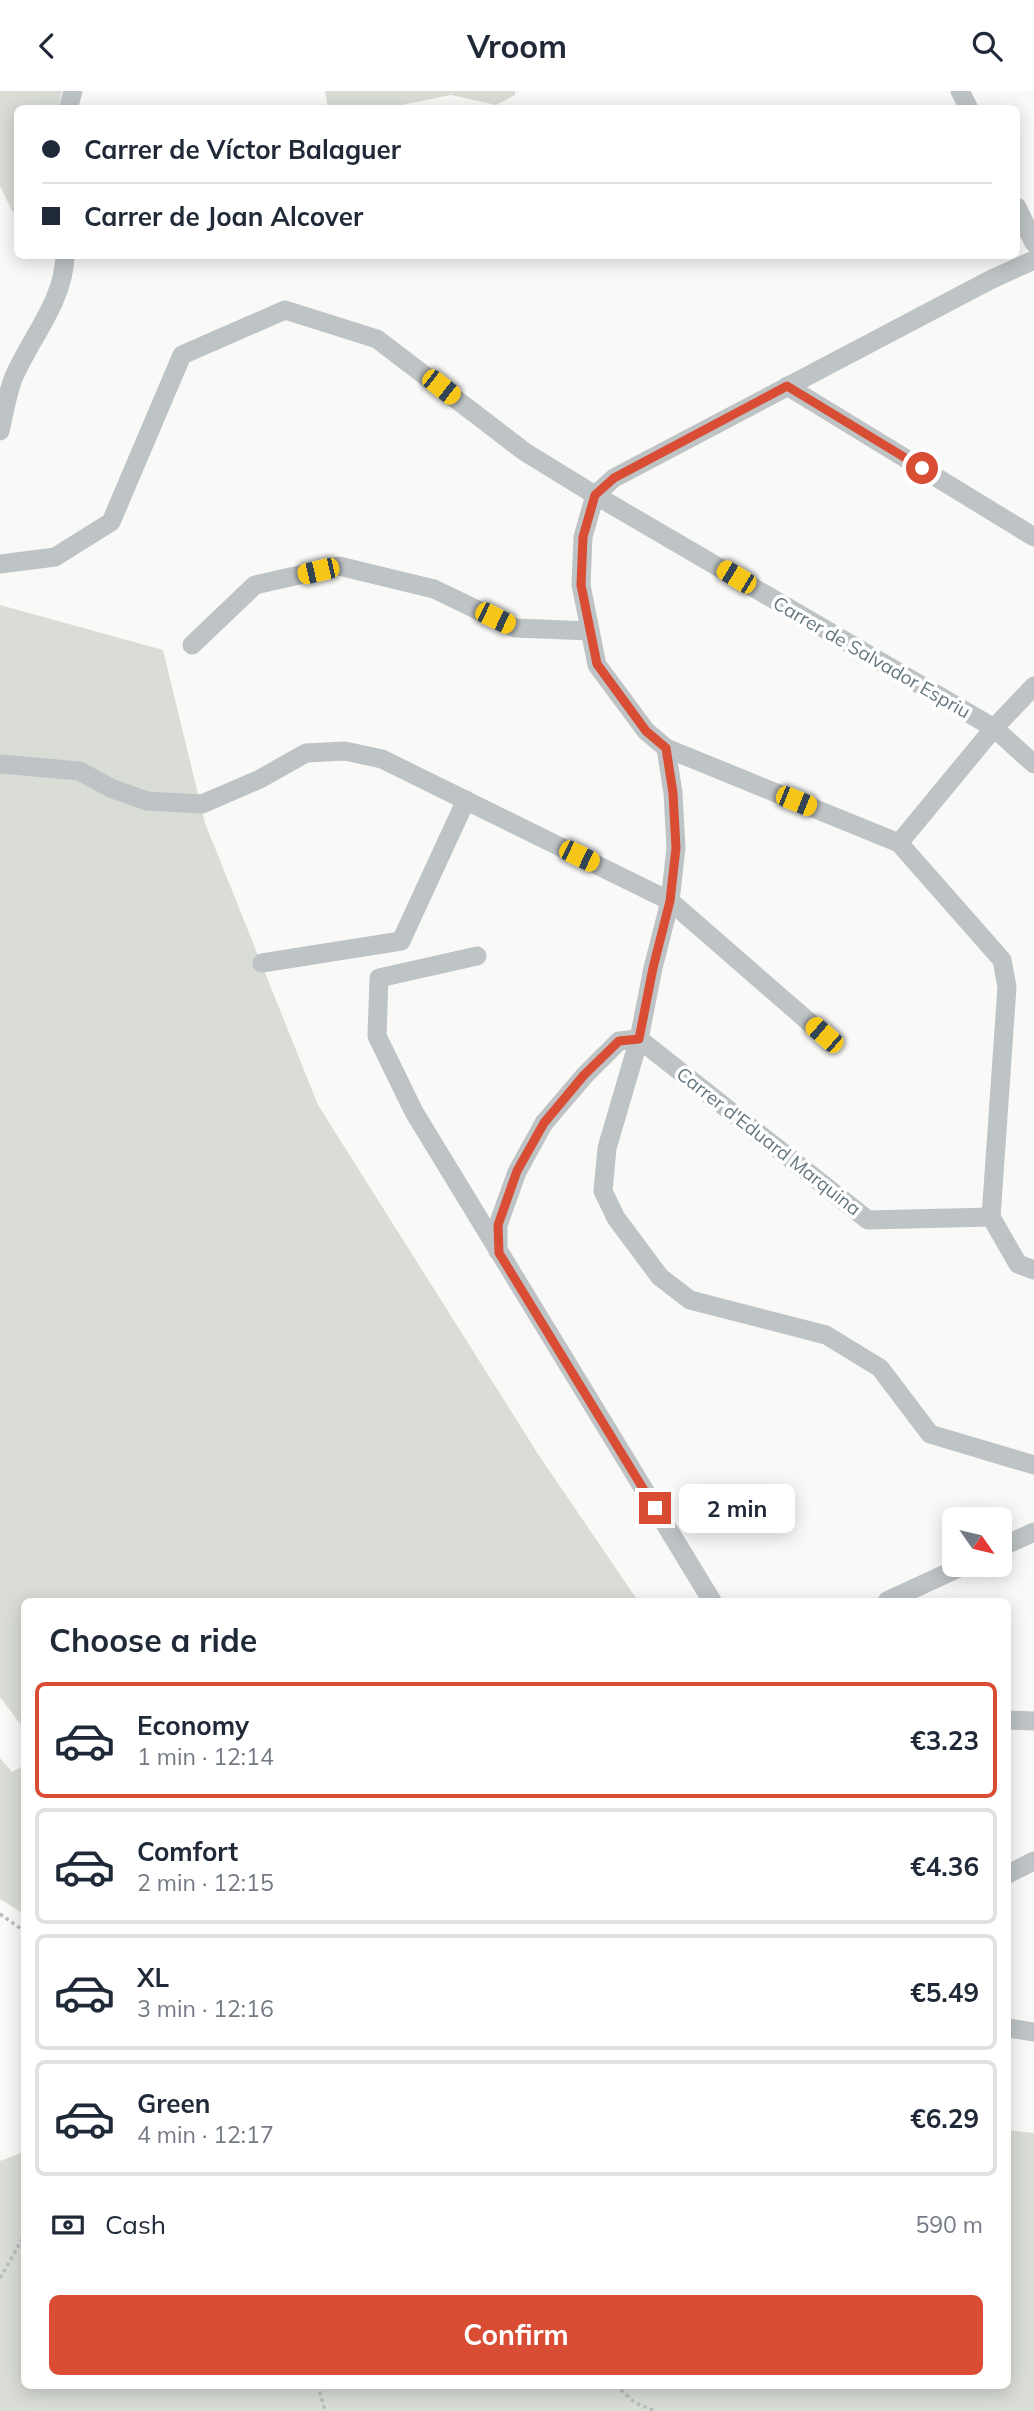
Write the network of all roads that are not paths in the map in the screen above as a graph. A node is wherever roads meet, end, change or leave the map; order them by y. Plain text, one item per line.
1 (1020, 213) edge
2 (1034, 243) edge
3 (65, 259) edge
4 (1034, 260) edge
5 (787, 386) junction
6 (0, 431) edge
7 (595, 495) junction
8 (1034, 537) edge
9 (0, 564) edge
10 (590, 631) junction
11 (192, 645) dead end
12 (1034, 685) edge
13 (994, 728) junction
14 (666, 748) junction
15 (0, 764) edge
16 (1034, 764) edge
17 (466, 800) junction
18 (900, 843) junction
19 (670, 901) junction
20 (477, 956) dead end
21 (262, 963) dead end
22 (824, 1035) dead end
23 (639, 1039) junction
24 (991, 1217) junction
25 (499, 1253) junction
26 (1034, 1271) edge
27 (1034, 1465) edge
28 (1034, 1532) edge
29 (1012, 1542) edge
30 (942, 1576) edge
31 (710, 1598) edge
32 (894, 1598) edge
33 (1011, 1720) edge
34 (1034, 1721) edge
35 (1034, 1861) edge
36 (1011, 1872) edge
37 (1011, 2028) edge
38 (1034, 2032) edge

1 - 2 street
3 - 6 street
4 - 5 street
5 - 7 street
5 - 8 street
7 - 9 street, Carrer de Salvador Espriu
7 - 10 street
7 - 13 street, Carrer de Salvador Espriu
10 - 11 street
10 - 14 street
12 - 13 street
13 - 16 street, Carrer de Salvador Espriu
13 - 18 street
14 - 18 street
14 - 19 street
15 - 17 street
17 - 19 street
17 - 21 street
18 - 24 street
19 - 22 street
19 - 23 street
20 - 25 street
23 - 24 street, Carrer d'Eduard Marquina
23 - 25 street
23 - 27 street
24 - 26 street
25 - 31 street
28 - 29 street
30 - 32 street
33 - 34 street
35 - 36 street
37 - 38 street

